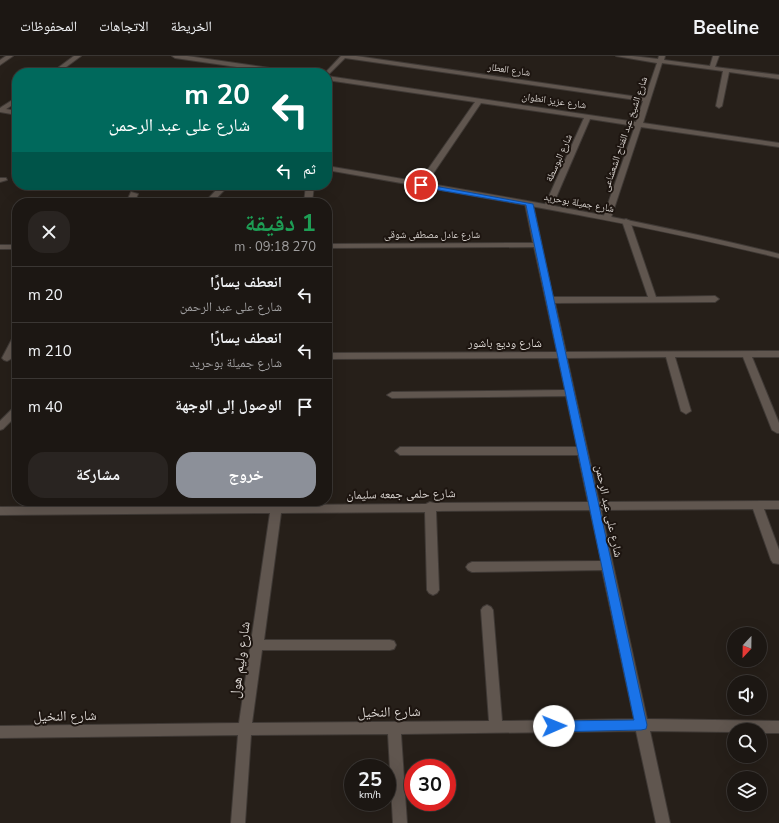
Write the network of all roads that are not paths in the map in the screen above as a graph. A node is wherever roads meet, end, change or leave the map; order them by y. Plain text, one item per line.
1 (10, 56) edge
2 (78, 56) edge
3 (175, 56) edge
4 (344, 56) edge
5 (619, 56) edge
6 (716, 56) edge
7 (203, 58) edge
8 (661, 59) edge
9 (0, 63) edge
10 (61, 68) edge
11 (262, 68) edge
12 (712, 68) junction
13 (332, 69) edge
14 (726, 70) junction
15 (779, 77) edge
16 (332, 79) edge
17 (479, 100) junction
18 (647, 100) junction
19 (12, 102) edge
20 (719, 106) dead end
21 (0, 110) edge
22 (12, 112) edge
23 (588, 117) junction
24 (639, 124) junction
25 (779, 144) edge
26 (332, 169) edge
27 (421, 185) junction
28 (220, 190) edge
29 (134, 194) dead end
30 (132, 198) edge
31 (213, 198) edge
32 (529, 204) junction
33 (548, 207) junction
34 (607, 218) junction
35 (626, 221) junction
36 (538, 245) junction
37 (332, 246) edge
38 (0, 247) edge
39 (12, 247) edge
40 (779, 256) edge
41 (652, 299) junction
42 (715, 299) dead end
43 (550, 300) junction
44 (12, 344) edge
45 (670, 354) junction
46 (746, 354) junction
47 (779, 354) edge
48 (561, 355) junction
49 (332, 356) edge
50 (3, 358) edge
51 (570, 393) junction
52 (392, 395) dead end
53 (686, 411) dead end
54 (12, 414) edge
55 (0, 427) edge
56 (777, 430) dead end
57 (400, 451) dead end
58 (582, 452) junction
59 (594, 505) junction
60 (757, 505) junction
61 (779, 505) edge
62 (277, 506) edge
63 (430, 506) junction
64 (0, 511) edge
65 (777, 560) dead end
66 (607, 565) junction
67 (472, 567) dead end
68 (434, 590) dead end
69 (487, 610) dead end
70 (257, 645) junction
71 (390, 645) dead end
72 (641, 725) junction
73 (496, 727) junction
74 (779, 727) edge
75 (394, 728) junction
76 (245, 730) junction
77 (0, 732) edge
78 (238, 823) edge
79 (400, 823) edge
80 (663, 823) edge

1 - 9 street
2 - 10 street
3 - 7 street
4 - 13 street
4 - 18 street, شارع العطار
5 - 8 street
6 - 12 street
7 - 11 street
8 - 12 street
8 - 18 street, شارع الشيخ عبد الفتاح الشعشاعى
12 - 14 street
14 - 15 street
14 - 20 street
16 - 17 street, شارع عزيز انطوان
17 - 23 street, شارع عزيز انطوان
17 - 27 street
18 - 24 street, شارع الشيخ عبد الفتاح الشعشاعى
19 - 21 street
21 - 22 street
23 - 24 street, شارع عزيز انطوان
23 - 33 street, شارع البوسطة
24 - 25 street, شارع عزيز انطوان
24 - 34 street, شارع الشيخ عبد الفتاح الشعشاعى
26 - 27 street, شارع جميلة بوحريد
27 - 32 street, شارع جميلة بوحريد
28 - 31 street
29 - 30 street
32 - 33 street, شارع جميلة بوحريد
32 - 36 street, شارع على عبد الرحمن
33 - 34 street, شارع جميلة بوحريد
34 - 35 street, شارع جميلة بوحريد
35 - 40 street, شارع جميلة بوحريد
35 - 41 street
36 - 37 street, شارع عادل مصطفى شوقى
36 - 43 street, شارع على عبد الرحمن
38 - 39 street
41 - 42 street
41 - 43 street
43 - 48 street, شارع على عبد الرحمن
44 - 50 street
45 - 46 street, شارع وديع باشور
45 - 48 street, شارع وديع باشور
45 - 53 street
46 - 47 street, شارع وديع باشور
46 - 56 street
48 - 49 street, شارع وديع باشور
48 - 51 street, شارع على عبد الرحمن
51 - 52 street
51 - 58 street, شارع على عبد الرحمن
54 - 55 street
57 - 58 street
58 - 59 street, شارع على عبد الرحمن
59 - 60 street, شارع حلمى جمعه سليمان
59 - 63 street, شارع حلمى جمعه سليمان
59 - 66 street, شارع على عبد الرحمن
60 - 61 street, شارع حلمى جمعه سليمان
60 - 65 street
62 - 63 street, شارع حلمى جمعه سليمان
62 - 64 street, شارع حلمى جمعه سليمان
62 - 70 street, شارع وليم هول
63 - 68 street
66 - 67 street
66 - 72 street, شارع على عبد الرحمن
69 - 73 street
70 - 71 street
70 - 76 street, شارع وليم هول
72 - 73 street, شارع النخيل
72 - 74 street, شارع النخيل
72 - 80 street, شارع على عبد الرحمن
73 - 75 street, شارع النخيل
75 - 76 street, شارع النخيل
75 - 79 street
76 - 77 street, شارع النخيل
76 - 78 street, شارع وليم هول

